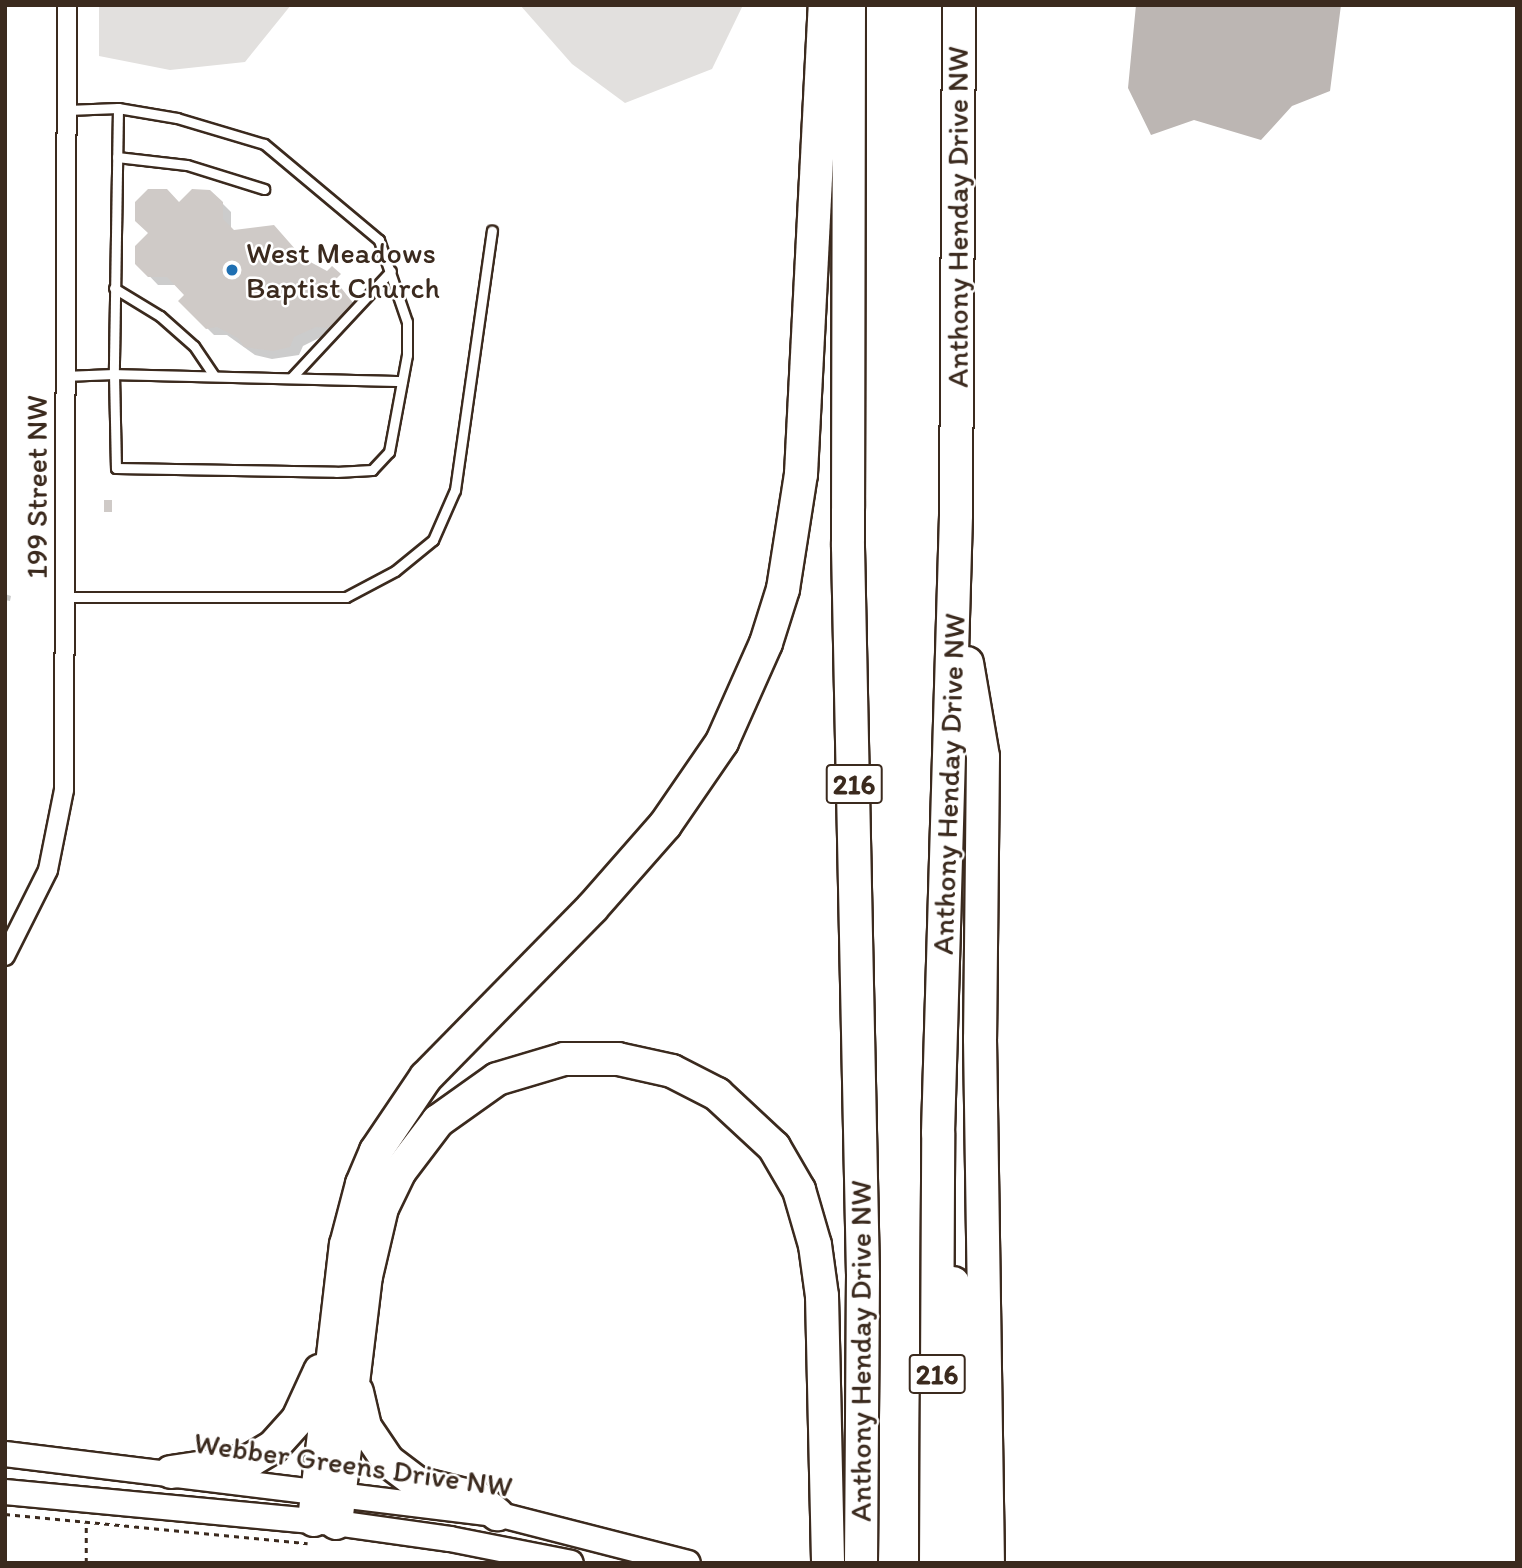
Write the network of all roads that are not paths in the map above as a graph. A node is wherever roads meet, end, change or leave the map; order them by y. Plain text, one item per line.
1 (66, 5) edge
2 (825, 5) edge
3 (849, 5) edge
4 (959, 5) edge
5 (118, 108) junction
6 (67, 110) junction
7 (117, 157) junction
8 (264, 189) dead end
9 (492, 231) dead end
10 (391, 271) junction
11 (114, 288) junction
12 (114, 374) junction
13 (64, 376) junction
14 (214, 376) junction
15 (292, 377) junction
16 (402, 381) junction
17 (955, 594) junction
18 (65, 597) junction
19 (5, 956) edge
20 (937, 1185) junction
21 (337, 1312) junction
22 (354, 1366) junction
23 (5, 1454) edge
24 (171, 1472) junction
25 (5, 1492) edge
26 (327, 1506) junction
27 (496, 1514) junction
28 (571, 1563) edge
29 (688, 1563) edge
30 (828, 1563) edge
31 (861, 1563) edge
32 (936, 1563) edge
33 (964, 1563) edge
34 (988, 1563) edge

1 - 6 street, 199 Street NW
2 - 21 highway
3 - 31 highway, Anthony Henday Drive NW / 216
4 - 17 highway, Anthony Henday Drive NW / 216
5 - 6 lane
5 - 7 lane
5 - 10 lane
6 - 13 street, 199 Street NW
7 - 8 lane
7 - 11 lane
9 - 18 lane
10 - 15 lane
10 - 16 lane
11 - 12 lane
11 - 14 lane
12 - 13 lane
12 - 14 lane
12 - 16 lane
13 - 18 street, 199 Street NW
14 - 15 lane
15 - 16 lane
17 - 20 highway, Anthony Henday Drive NW / 216
17 - 34 highway
18 - 19 street, 199 Street NW
20 - 32 highway, Anthony Henday Drive NW / 216
20 - 33 highway
21 - 24 highway
21 - 26 highway
22 - 26 highway
22 - 27 highway
22 - 30 highway
23 - 24 main road, Webber Greens Drive NW
24 - 26 main road, Webber Greens Drive NW
25 - 26 main road, Webber Greens Drive NW
26 - 27 main road, Webber Greens Drive NW
26 - 28 main road
27 - 29 main road, Webber Greens Drive NW

